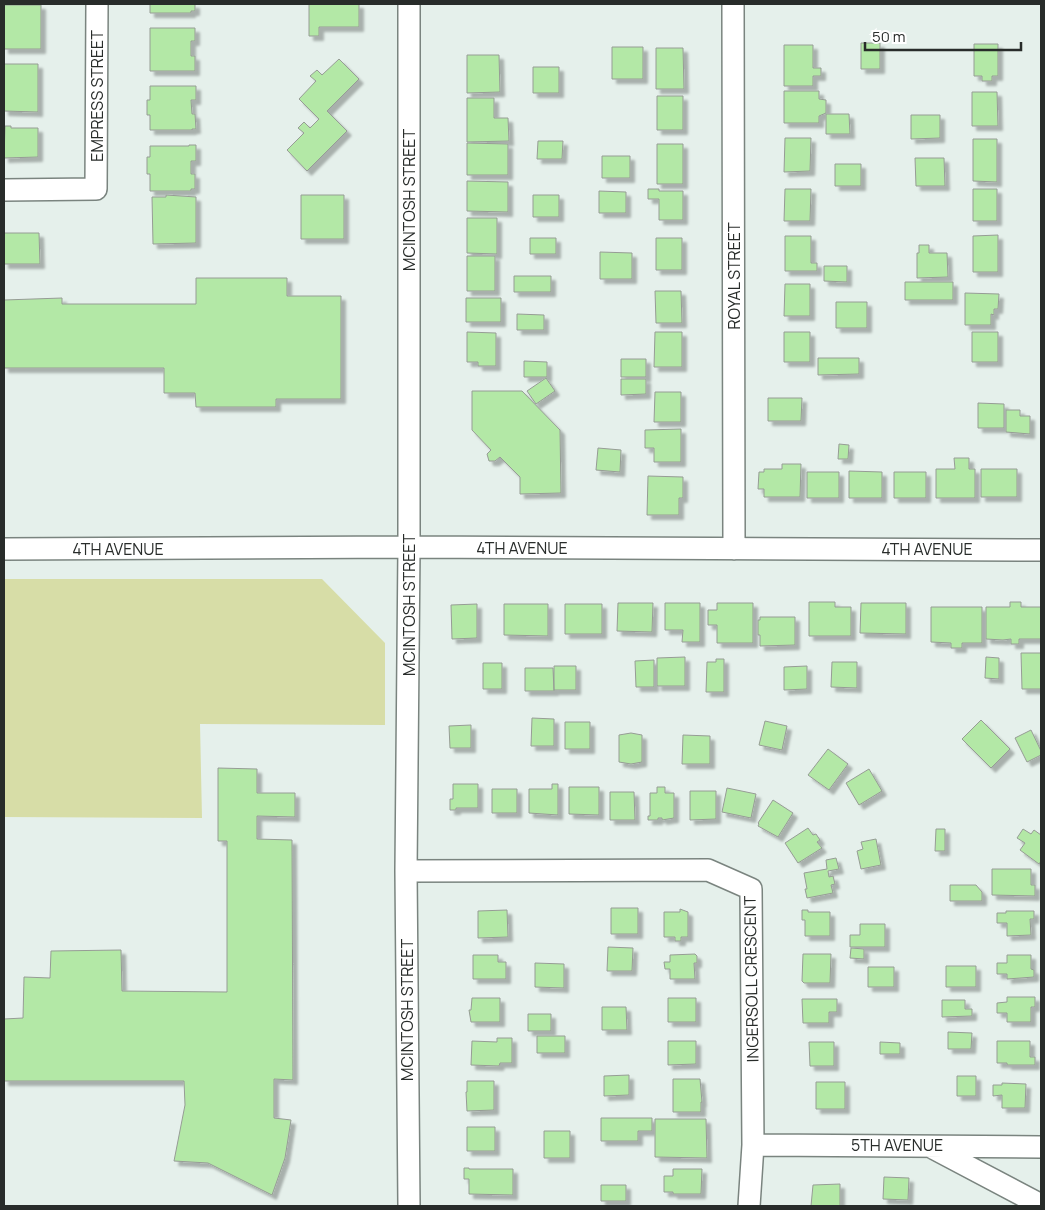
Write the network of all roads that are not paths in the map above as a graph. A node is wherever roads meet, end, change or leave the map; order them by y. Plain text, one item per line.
1 (97, 4) edge
2 (409, 4) edge
3 (733, 4) edge
4 (4, 190) edge
5 (409, 547) junction
6 (734, 549) junction
7 (4, 550) edge
8 (1041, 550) edge
9 (406, 872) junction
10 (753, 1145) junction
11 (928, 1145) junction
12 (1041, 1147) edge
13 (1041, 1205) edge
14 (409, 1206) edge
15 (749, 1206) edge

1 - 4 street, EMPRESS STREET
2 - 5 street, MCINTOSH STREET
3 - 6 street, ROYAL STREET
5 - 6 street, 4TH AVENUE
5 - 7 street, 4TH AVENUE
5 - 9 street, MCINTOSH STREET
6 - 8 street, 4TH AVENUE
9 - 10 street, INGERSOLL CRESCENT
9 - 14 street, MCINTOSH STREET
10 - 11 street, 5TH AVENUE
10 - 15 street, INGERSOLL CRESCENT
11 - 12 street, 5TH AVENUE
11 - 13 street

